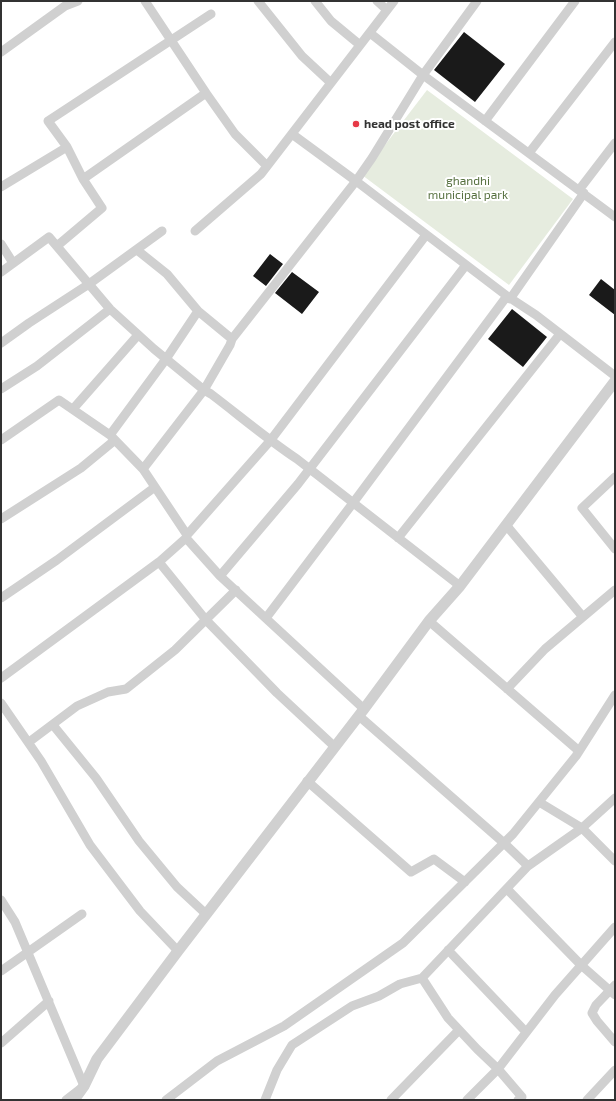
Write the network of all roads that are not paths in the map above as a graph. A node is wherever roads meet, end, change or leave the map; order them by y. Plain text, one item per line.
1 (77, 1) edge
2 (144, 1) edge
3 (258, 1) edge
4 (314, 1) edge
5 (377, 1) edge
6 (394, 1) edge
7 (477, 1) edge
8 (575, 1) edge
9 (387, 10) junction
10 (210, 14) dead end
11 (370, 33) junction
12 (171, 41) junction
13 (615, 42) edge
14 (360, 45) junction
15 (1, 52) edge
16 (423, 75) junction
17 (331, 83) junction
18 (206, 93) junction
19 (485, 121) junction
20 (292, 134) junction
21 (615, 143) edge
22 (67, 147) junction
23 (529, 153) junction
24 (267, 166) junction
25 (83, 179) junction
26 (356, 181) junction
27 (1, 187) edge
28 (581, 192) junction
29 (615, 217) edge
30 (195, 231) dead end
31 (162, 232) dead end
32 (426, 235) junction
33 (1, 244) edge
34 (57, 246) junction
35 (137, 250) junction
36 (13, 263) junction
37 (466, 265) junction
38 (1, 272) edge
39 (89, 284) junction
40 (508, 297) junction
41 (110, 309) junction
42 (198, 311) junction
43 (138, 334) junction
44 (560, 334) junction
45 (232, 339) junction
46 (1, 343) edge
47 (166, 359) junction
48 (615, 376) edge
49 (615, 381) edge
50 (1, 389) edge
51 (204, 390) junction
52 (73, 409) junction
53 (113, 438) junction
54 (1, 440) edge
55 (270, 440) junction
56 (143, 469) junction
57 (309, 469) junction
58 (615, 477) edge
59 (155, 487) junction
60 (353, 503) junction
61 (1, 519) edge
62 (506, 525) junction
63 (187, 536) junction
64 (398, 538) junction
65 (615, 549) edge
66 (159, 562) junction
67 (220, 576) junction
68 (460, 586) junction
69 (236, 590) junction
70 (615, 590) edge
71 (1, 598) edge
72 (583, 617) junction
73 (266, 618) junction
74 (206, 620) junction
75 (429, 621) junction
76 (1, 678) edge
77 (507, 689) junction
78 (615, 695) edge
79 (1, 703) edge
80 (362, 713) junction
81 (53, 725) junction
82 (29, 742) junction
83 (334, 747) junction
84 (579, 751) junction
85 (307, 781) junction
86 (615, 798) edge
87 (539, 802) junction
88 (582, 828) junction
89 (504, 843) junction
90 (615, 861) edge
91 (528, 866) junction
92 (465, 882) junction
93 (507, 889) junction
94 (1, 900) edge
95 (82, 914) dead end
96 (206, 914) junction
97 (615, 927) edge
98 (448, 950) junction
99 (178, 951) junction
100 (28, 952) junction
101 (582, 965) junction
102 (1, 971) edge
103 (422, 978) junction
104 (613, 990) edge
105 (49, 1001) junction
106 (459, 1030) junction
107 (526, 1032) junction
108 (615, 1042) edge
109 (1, 1043) edge
110 (498, 1069) junction
111 (615, 1070) edge
112 (84, 1086) junction
113 (521, 1099) edge
114 (66, 1100) edge
115 (74, 1100) edge
116 (166, 1100) edge
117 (265, 1100) edge
118 (391, 1100) edge
119 (467, 1100) edge
120 (587, 1100) edge

1 - 15 street
2 - 12 street
3 - 17 street
4 - 14 street
5 - 9 street
6 - 9 street
7 - 16 street
8 - 19 street
9 - 11 street
10 - 12 street
11 - 14 street
11 - 16 street
12 - 18 street
12 - 22 street
13 - 23 street
14 - 17 street
16 - 19 street
16 - 26 street
17 - 20 street
18 - 24 street
18 - 25 street
19 - 23 street
20 - 24 street
20 - 26 street
21 - 28 street
22 - 25 street
22 - 27 street
23 - 28 street
24 - 30 street
25 - 34 street
26 - 32 street
26 - 45 street
28 - 29 street
28 - 40 street
31 - 35 street
32 - 37 street
32 - 55 street
33 - 36 street
34 - 36 street
34 - 39 street
35 - 39 street
35 - 42 street
36 - 38 street
37 - 40 street
37 - 57 street
39 - 41 street
39 - 46 street
40 - 44 street
40 - 60 street
41 - 43 street
41 - 50 street
42 - 45 street
42 - 47 street
43 - 47 street
43 - 52 street
44 - 48 street
44 - 64 street
45 - 51 street
47 - 51 street
47 - 53 street
49 - 62 street
51 - 55 street
51 - 56 street
52 - 53 street
52 - 54 street
53 - 56 street
53 - 61 street
55 - 57 street
55 - 63 street
56 - 59 street
57 - 60 street
57 - 67 street
58 - 65 street
59 - 63 street
59 - 71 street
60 - 64 street
60 - 73 street
62 - 68 street
62 - 72 street
63 - 66 street
63 - 67 street
64 - 68 street
66 - 74 street
66 - 76 street
67 - 69 street
68 - 75 street
69 - 73 street
69 - 74 street
70 - 72 street
72 - 77 street
73 - 80 street
74 - 81 street
74 - 83 street
75 - 77 street
75 - 80 street
77 - 84 street
78 - 84 street
79 - 82 street
80 - 83 street
80 - 89 street
81 - 82 street
81 - 96 street
82 - 99 street
83 - 85 street
84 - 87 street
85 - 92 street
85 - 96 street
86 - 88 street
87 - 88 street
87 - 89 street
88 - 90 street
88 - 91 street
89 - 91 street
89 - 92 street
91 - 93 street
92 - 116 street
93 - 98 street
93 - 101 street
94 - 100 street
95 - 100 street
96 - 99 street
97 - 101 street
98 - 103 street
98 - 107 street
99 - 112 street
100 - 102 street
100 - 105 street
101 - 104 street
101 - 107 street
103 - 106 street
103 - 117 street
104 - 108 street
105 - 109 street
105 - 112 street
106 - 110 street
106 - 118 street
107 - 110 street
110 - 113 street
110 - 119 street
111 - 120 street
112 - 114 street
112 - 115 street

